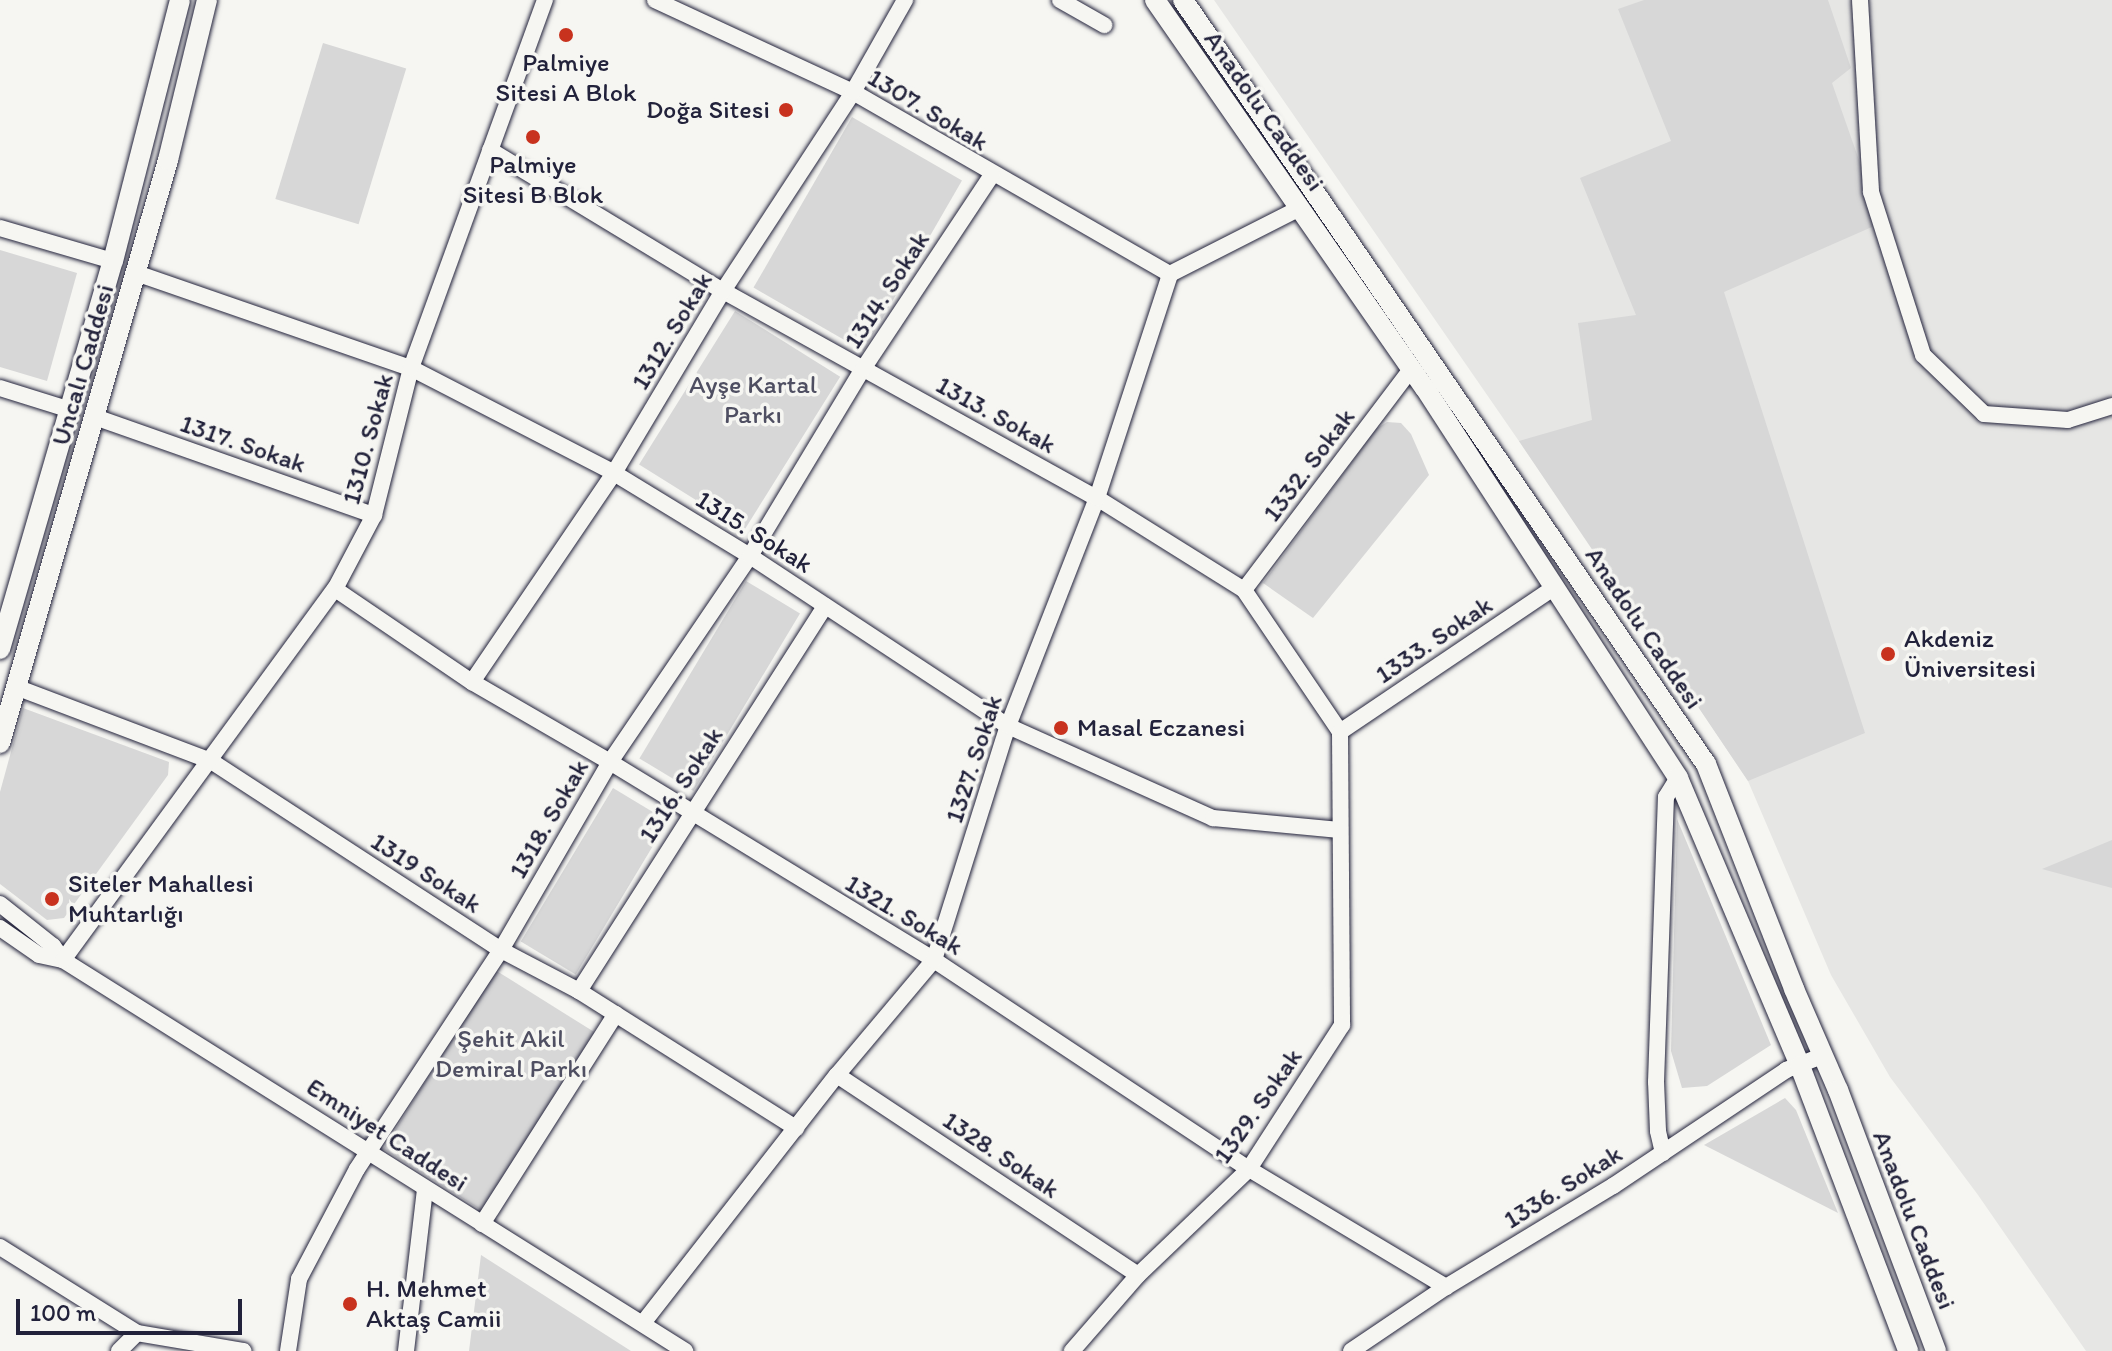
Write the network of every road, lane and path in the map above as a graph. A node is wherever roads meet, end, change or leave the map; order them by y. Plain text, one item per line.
1 (180, 0) edge
2 (207, 0) edge
3 (545, 0) edge
4 (655, 0) edge
5 (905, 0) edge
6 (1060, 0) edge
7 (1155, 0) edge
8 (1183, 0) edge
9 (1860, 0) edge
10 (1104, 25) dead end
11 (853, 92) junction
12 (490, 150) junction
13 (992, 175) junction
14 (1300, 208) junction
15 (0, 228) edge
16 (113, 261) junction
17 (136, 273) junction
18 (1170, 274) junction
19 (723, 291) junction
20 (411, 368) junction
21 (1412, 368) junction
22 (863, 369) junction
23 (0, 388) edge
24 (2112, 406) edge
25 (70, 410) junction
26 (95, 417) junction
27 (614, 473) junction
28 (1097, 498) junction
29 (374, 515) junction
30 (750, 556) junction
31 (1555, 587) junction
32 (335, 589) junction
33 (1244, 590) junction
34 (825, 606) junction
35 (0, 649) edge
36 (472, 682) junction
37 (16, 687) junction
38 (1008, 726) junction
39 (1340, 732) junction
40 (0, 743) edge
41 (211, 761) junction
42 (610, 762) junction
43 (1678, 778) junction
44 (690, 813) junction
45 (1339, 830) junction
46 (0, 904) edge
47 (0, 928) edge
48 (501, 950) junction
49 (63, 960) junction
50 (934, 960) junction
51 (579, 991) junction
52 (616, 1014) junction
53 (1824, 1055) junction
54 (1800, 1066) junction
55 (837, 1075) junction
56 (796, 1128) junction
57 (369, 1150) junction
58 (1663, 1153) junction
59 (1249, 1169) junction
60 (425, 1189) junction
61 (482, 1224) junction
62 (0, 1247) edge
63 (1138, 1275) junction
64 (1446, 1287) junction
65 (643, 1323) junction
66 (137, 1333) junction
67 (119, 1351) edge
68 (243, 1351) edge
69 (288, 1351) edge
70 (406, 1351) edge
71 (685, 1351) edge
72 (1072, 1351) edge
73 (1351, 1351) edge
74 (1908, 1351) edge
75 (1936, 1351) edge

1 - 16 main road, Uncalı Caddesi
2 - 17 main road, Uncalı Caddesi
3 - 12 street, 1310. Sokak
4 - 11 street, 1307. Sokak
5 - 11 street, 1312. Sokak
6 - 10 street
7 - 14 main road, Anadolu Caddesi
8 - 53 main road, Anadolu Caddesi
9 - 24 street
11 - 13 street, 1307. Sokak
11 - 19 street, 1312. Sokak
12 - 19 street, 1313. Sokak
12 - 20 street, 1310. Sokak
13 - 18 street, 1307. Sokak
13 - 22 street, 1314. Sokak
14 - 18 street
14 - 21 main road, Anadolu Caddesi
15 - 16 street
16 - 25 main road, Uncalı Caddesi
17 - 20 street, 1315. Sokak
17 - 26 main road, Uncalı Caddesi
18 - 28 street, 1327. Sokak
19 - 22 street, 1313. Sokak
19 - 27 street, 1312. Sokak
20 - 27 street, 1315. Sokak
20 - 29 street, 1310. Sokak
21 - 31 main road, Anadolu Caddesi
21 - 33 street, 1332. Sokak
22 - 28 street, 1313. Sokak
22 - 30 street, 1314. Sokak
23 - 25 street
25 - 35 main road, Uncalı Caddesi
26 - 29 street, 1317. Sokak
26 - 37 main road, Uncalı Caddesi
27 - 30 street, 1315. Sokak
27 - 36 street, 1312. Sokak
28 - 33 street, 1313. Sokak
28 - 38 street, 1327. Sokak
29 - 32 street, 1310. Sokak
30 - 34 street, 1315. Sokak
30 - 42 street, 1318. Sokak
31 - 39 street, 1333. Sokak
31 - 43 main road, Anadolu Caddesi
32 - 36 street, 1321. Sokak
32 - 41 street, 1310. Sokak
33 - 39 street, 1313. Sokak
34 - 38 street, 1315. Sokak
34 - 44 street, 1316. Sokak
36 - 42 street, 1321. Sokak
37 - 40 main road, Uncalı Caddesi
37 - 41 street, 1319 Sokak
38 - 45 street, 1315. Sokak
38 - 50 street, 1327. Sokak
39 - 45 street
41 - 48 street, 1319 Sokak
41 - 49 street, 1310. Sokak
42 - 44 street, 1321. Sokak
42 - 48 street, 1318. Sokak
43 - 54 main road, Anadolu Caddesi
43 - 58 street
44 - 50 street, 1321. Sokak
44 - 51 street, 1316. Sokak
45 - 59 street, 1329. Sokak
46 - 49 street, Emniyet Caddesi
47 - 49 street, Emniyet Caddesi
48 - 51 street, 1319 Sokak
48 - 57 street, 1318. Sokak
49 - 57 street, Emniyet Caddesi
50 - 55 street, 1327. Sokak
50 - 59 street, 1321. Sokak
51 - 52 street, 1319 Sokak
52 - 56 street, 1319 Sokak
52 - 61 street
53 - 54 street, 1336. Sokak
53 - 75 main road, Anadolu Caddesi
54 - 58 street, 1336. Sokak
54 - 74 main road, Anadolu Caddesi
55 - 56 street, 1327. Sokak
55 - 63 street, 1328. Sokak
56 - 65 street, 1327. Sokak
57 - 60 street, Emniyet Caddesi
57 - 69 street, 1318. Sokak
58 - 64 street, 1336. Sokak
59 - 63 street, 1329. Sokak
59 - 64 street, 1321. Sokak
60 - 61 street, Emniyet Caddesi
60 - 70 street
61 - 65 street, Emniyet Caddesi
62 - 66 street
63 - 72 street, 1329. Sokak
64 - 73 street, 1336. Sokak
65 - 71 street, Emniyet Caddesi
66 - 67 street
66 - 68 street

